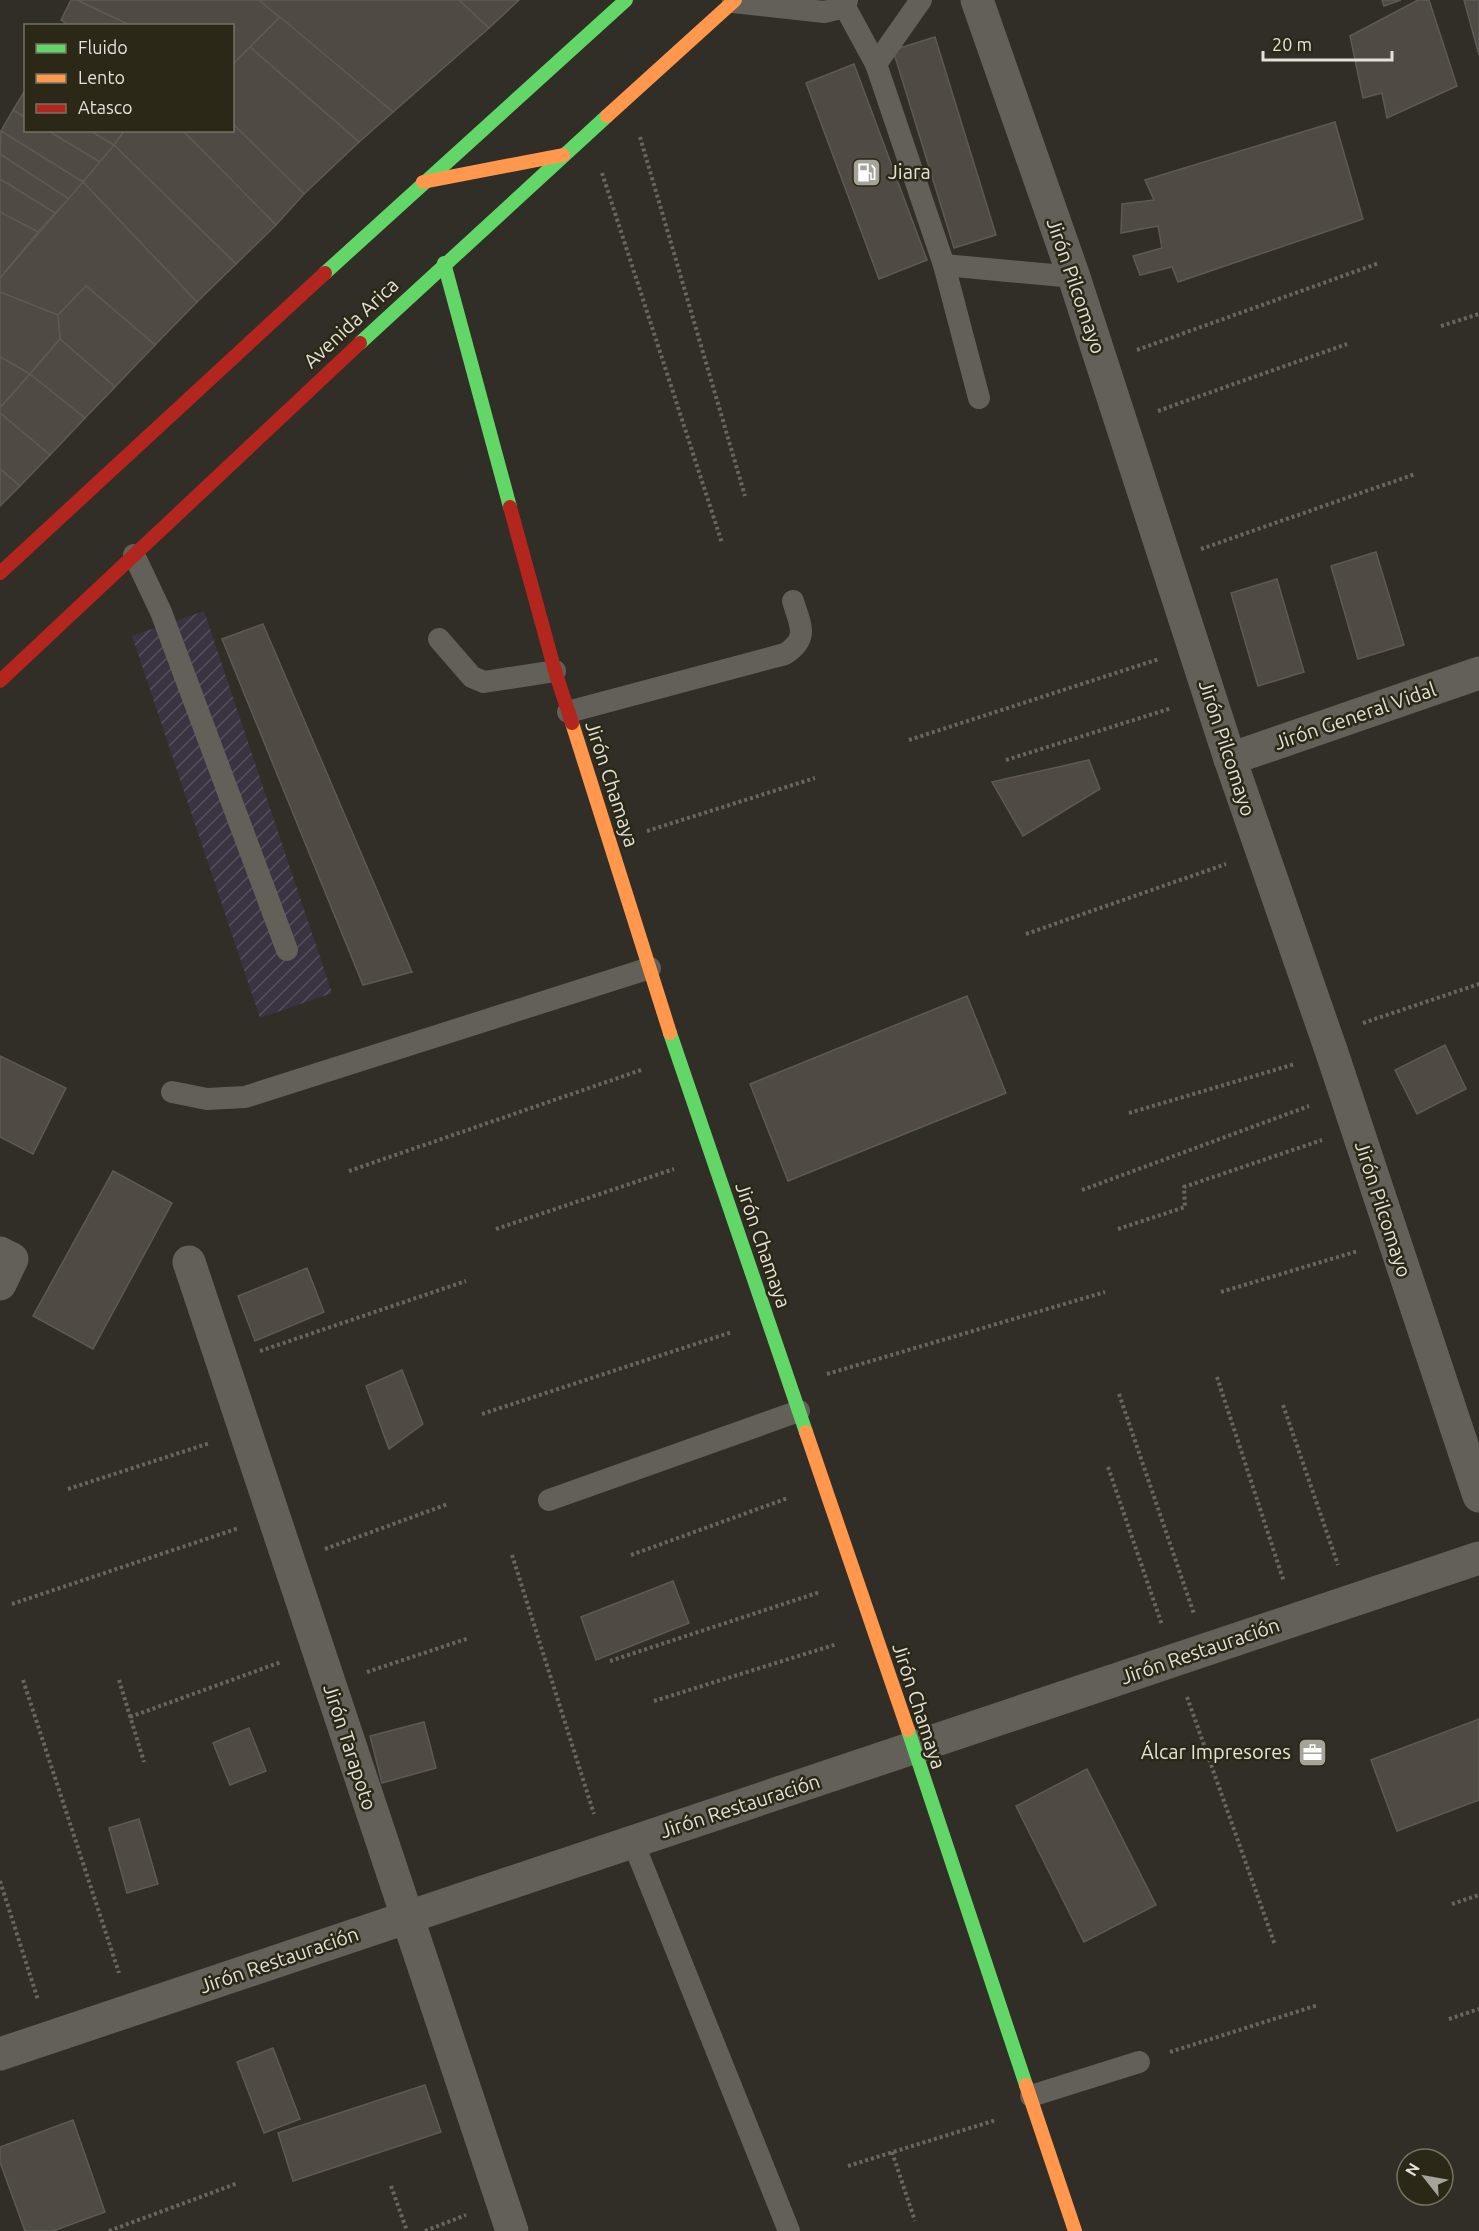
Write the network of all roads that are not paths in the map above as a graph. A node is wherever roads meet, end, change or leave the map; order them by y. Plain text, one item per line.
1 (626, 0) edge
2 (921, 0) edge
3 (977, 0) edge
4 (734, 1) edge
5 (846, 3) edge
6 (876, 64) junction
7 (563, 155) junction
8 (423, 182) junction
9 (444, 263) junction
10 (944, 265) junction
11 (1074, 277) junction
12 (980, 398) dead end
13 (134, 555) junction
14 (0, 573) edge
15 (793, 601) dead end
16 (439, 639) dead end
17 (555, 671) junction
18 (1479, 673) edge
19 (0, 681) edge
20 (568, 712) junction
21 (1230, 759) junction
22 (287, 950) dead end
23 (650, 968) junction
24 (172, 1092) dead end
25 (189, 1262) dead end
26 (800, 1411) junction
27 (1479, 1496) edge
28 (549, 1500) dead end
29 (1479, 1558) edge
30 (912, 1748) junction
31 (620, 1846) junction
32 (407, 1917) junction
33 (0, 2054) edge
34 (1139, 2062) road end
35 (1032, 2103) junction
36 (512, 2231) edge
37 (789, 2231) edge
38 (1075, 2231) edge

1 - 8 street
2 - 6 lane
3 - 11 street, Jirón Pilcomayo
4 - 5 lane
4 - 7 street, Avenida Arica
5 - 6 lane
6 - 10 lane
7 - 8 street
7 - 9 street, Avenida Arica
8 - 14 street
9 - 13 street, Avenida Arica
9 - 17 street, Jirón Chamaya
10 - 11 lane
10 - 12 lane
11 - 21 street, Jirón Pilcomayo
13 - 19 street, Avenida Arica
13 - 22 lane
15 - 20 lane
16 - 17 lane
17 - 20 street, Jirón Chamaya
18 - 21 street, Jirón General Vidal
20 - 23 street, Jirón Chamaya
21 - 27 street, Jirón Pilcomayo
23 - 24 lane
23 - 26 street, Jirón Chamaya
25 - 32 street, Jirón Tarapoto
26 - 28 lane
26 - 30 street, Jirón Chamaya
29 - 30 street, Jirón Restauración
30 - 31 street, Jirón Restauración
30 - 35 street, Jirón Chamaya
31 - 32 street, Jirón Restauración
31 - 37 lane
32 - 33 street, Jirón Restauración
32 - 36 street, Jirón Tarapoto
34 - 35 lane
35 - 38 street, Jirón Chamaya

